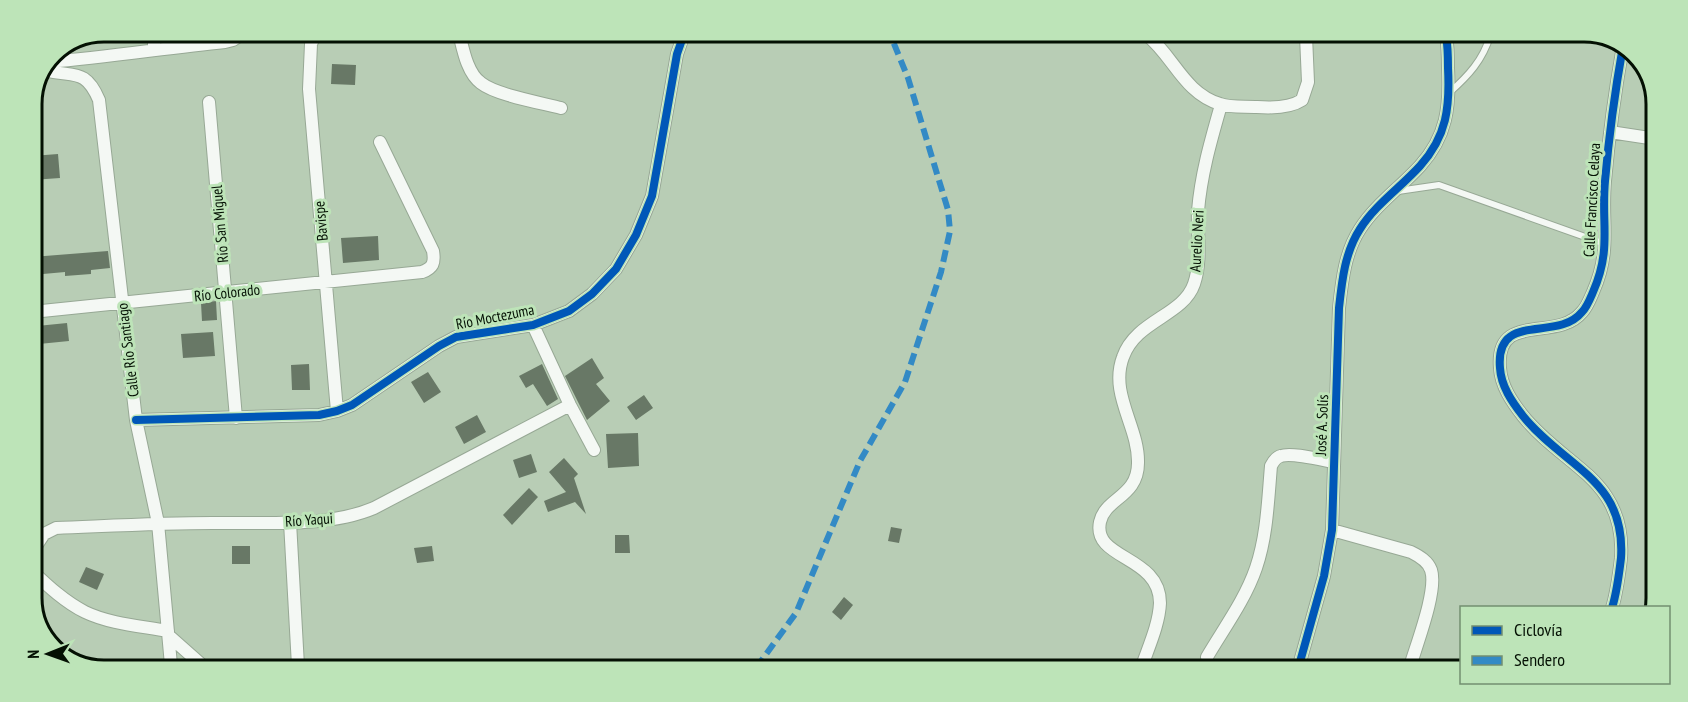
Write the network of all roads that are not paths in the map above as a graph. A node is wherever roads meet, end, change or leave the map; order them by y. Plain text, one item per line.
1 (154, 42) edge
2 (225, 42) edge
3 (313, 42) edge
4 (462, 42) edge
5 (682, 42) edge
6 (1155, 42) edge
7 (1306, 42) edge
8 (1446, 42) edge
9 (1489, 42) edge
10 (154, 49) junction
11 (1622, 54) edge
12 (59, 61) edge
13 (51, 71) edge
14 (1450, 92) junction
15 (209, 102) dead end
16 (1221, 105) junction
17 (561, 108) dead end
18 (1610, 132) junction
19 (1646, 137) edge
20 (380, 142) dead end
21 (1393, 192) junction
22 (1606, 244) junction
23 (327, 282) junction
24 (226, 293) junction
25 (123, 304) junction
26 (42, 311) edge
27 (533, 325) junction
28 (570, 405) junction
29 (337, 411) junction
30 (236, 418) junction
31 (136, 420) junction
32 (594, 450) dead end
33 (1334, 462) junction
34 (290, 522) junction
35 (158, 524) junction
36 (1332, 530) junction
37 (42, 537) edge
38 (42, 580) edge
39 (1612, 606) edge
40 (168, 633) junction
41 (1207, 657) dead end
42 (171, 660) edge
43 (197, 660) edge
44 (298, 660) edge
45 (1144, 660) edge
46 (1301, 660) edge
47 (1412, 660) edge

1 - 10 street
2 - 10 street
3 - 23 street, Bavispe
4 - 17 street
5 - 27 street, Río Moctezuma
6 - 16 street
7 - 16 street
8 - 14 street, José A. Solís
9 - 14 lane
10 - 12 street
11 - 18 street, Calle Francisco Celaya
13 - 25 street, Calle Río Santiago
14 - 21 street, José A. Solís
15 - 24 street, Río San Miguel
16 - 45 street, Aurelio Neri
18 - 19 street
18 - 22 street, Calle Francisco Celaya
20 - 23 street, Río Colorado
21 - 22 lane
21 - 33 street, José A. Solís
22 - 39 street, Calle Francisco Celaya
23 - 24 street, Río Colorado
23 - 29 street, Bavispe
24 - 25 street, Río Colorado
24 - 30 street, Río San Miguel
25 - 26 street, Río Colorado
25 - 31 street, Calle Río Santiago
27 - 28 street
27 - 29 street, Río Moctezuma
28 - 32 street
28 - 34 street, Río Yaqui
29 - 30 street, Río Moctezuma
30 - 31 street, Río Moctezuma
31 - 35 street, Calle Río Santiago
33 - 36 street, José A. Solís
33 - 41 street
34 - 35 street, Río Yaqui
34 - 44 street
35 - 37 street, Río Yaqui
35 - 40 street, Calle Río Santiago
36 - 46 street, José A. Solís
36 - 47 street
38 - 40 street
40 - 42 street, Calle Río Santiago
40 - 43 street

